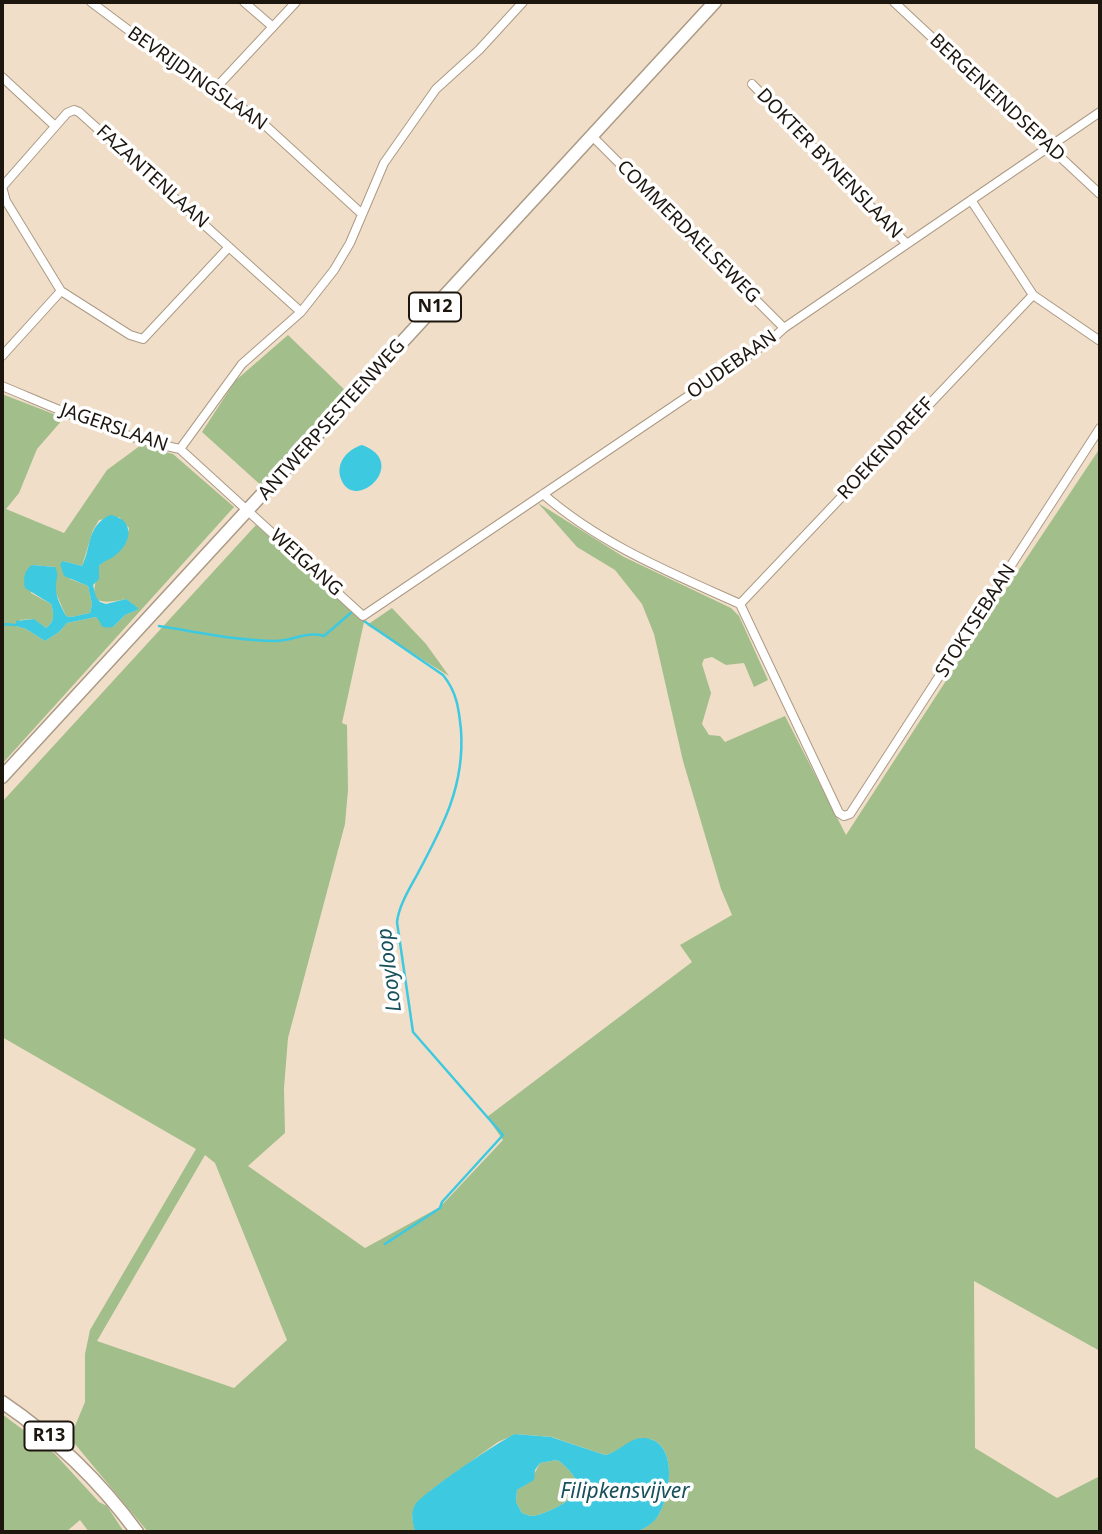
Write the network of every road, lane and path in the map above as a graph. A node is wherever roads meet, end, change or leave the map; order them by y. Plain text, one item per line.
1 (91, 2) edge
2 (244, 2) edge
3 (296, 2) edge
4 (510, 2) edge
5 (715, 2) edge
6 (894, 2) edge
7 (520, 5) edge
8 (273, 27) junction
9 (2, 77) edge
10 (751, 84) dead end
11 (214, 90) junction
12 (1100, 112) edge
13 (55, 126) junction
14 (592, 136) junction
15 (1050, 146) junction
16 (1100, 194) edge
17 (971, 200) junction
18 (362, 214) junction
19 (906, 243) junction
20 (229, 247) junction
21 (61, 291) junction
22 (1033, 295) junction
23 (301, 312) junction
24 (784, 328) junction
25 (1100, 341) edge
26 (2, 356) edge
27 (2, 387) edge
28 (1100, 428) edge
29 (180, 449) junction
30 (542, 494) junction
31 (248, 512) junction
32 (740, 604) junction
33 (363, 616) joint
34 (2, 777) edge
35 (2, 1402) edge
36 (91, 1478) junction
37 (127, 1532) edge
38 (138, 1532) edge

1 - 11 street, BEVRIJDINGSLAAN
2 - 8 street
3 - 8 street
4 - 7 street
5 - 14 main road, ANTWERPSESTEENWEG / N12
6 - 15 street, BERGENEINDSEPAD
7 - 18 street
8 - 11 street
9 - 13 street
10 - 19 street, DOKTER BYNENSLAAN
11 - 18 street, BEVRIJDINGSLAAN
12 - 15 street, OUDEBAAN
13 - 20 street, FAZANTENLAAN
13 - 21 street
14 - 24 street, COMMERDAELSEWEG
14 - 31 main road, ANTWERPSESTEENWEG / N12
15 - 16 street, BERGENEINDSEPAD
15 - 17 street, OUDEBAAN
17 - 19 street, OUDEBAAN
17 - 22 street
18 - 23 street
19 - 24 street, OUDEBAAN
20 - 21 street
20 - 23 street, FAZANTENLAAN
21 - 26 street
22 - 25 street
22 - 32 street, ROEKENDREEF
23 - 29 street
24 - 30 street, OUDEBAAN
27 - 29 street, JAGERSLAAN
28 - 32 street, STOKTSEBAAN
29 - 31 street, JAGERSLAAN
30 - 32 street
30 - 33 street, OUDEBAAN
31 - 33 street, WEIGANG
31 - 34 main road, ANTWERPSESTEENWEG / N12
35 - 36 main road, R13
36 - 37 main road, R13
36 - 38 main road, R13

